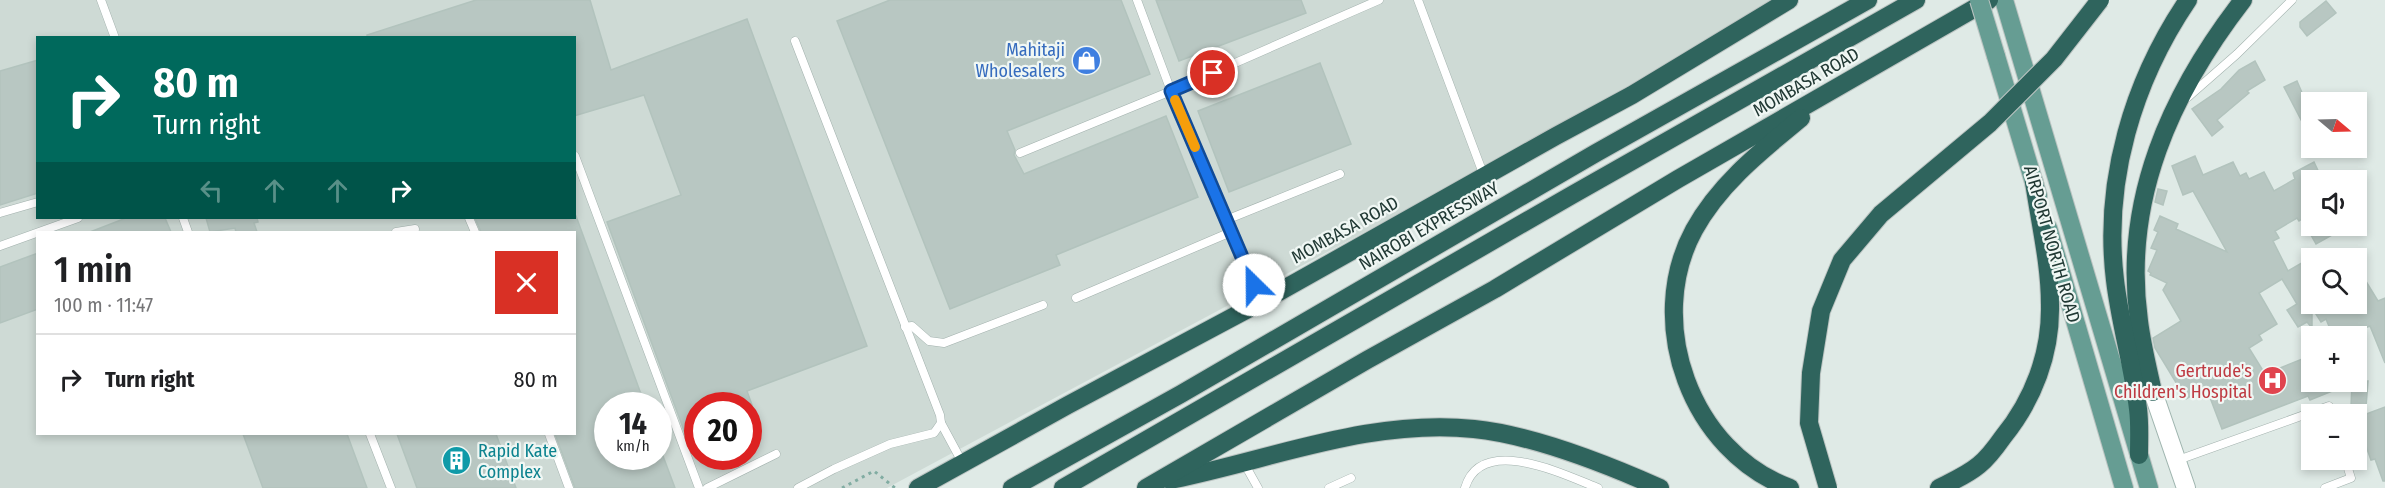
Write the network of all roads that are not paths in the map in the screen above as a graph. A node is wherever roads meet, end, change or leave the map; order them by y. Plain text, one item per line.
1 (101, 0) edge
2 (1137, 0) edge
3 (1379, 0) edge
4 (1418, 0) edge
5 (1789, 0) edge
6 (1868, 0) edge
7 (1916, 0) edge
8 (1979, 0) edge
9 (1989, 0) edge
10 (2004, 0) edge
11 (2100, 0) edge
12 (2188, 0) edge
13 (2243, 0) edge
14 (2292, 0) edge
15 (114, 36) edge
16 (795, 40) dead end
17 (1837, 89) junction
18 (1171, 91) junction
19 (2174, 110) junction
20 (1020, 153) dead end
21 (576, 159) edge
22 (1340, 174) dead end
23 (1484, 176) junction
24 (2034, 182) junction
25 (36, 203) edge
26 (0, 213) edge
27 (75, 219) edge
28 (1226, 220) junction
29 (415, 229) dead end
30 (42, 231) edge
31 (402, 231) edge
32 (1231, 232) junction
33 (36, 233) edge
34 (0, 246) edge
35 (1077, 298) dead end
36 (1261, 302) junction
37 (1043, 305) dead end
38 (905, 327) junction
39 (2153, 392) joint
40 (2301, 416) edge
41 (941, 423) junction
42 (370, 435) edge
43 (549, 435) edge
44 (776, 454) dead end
45 (2139, 454) junction
46 (2178, 460) junction
47 (962, 464) junction
48 (1244, 464) junction
49 (2348, 470) edge
50 (1351, 478) dead end
51 (1151, 485) edge
52 (391, 488) edge
53 (569, 488) edge
54 (699, 488) edge
55 (707, 488) edge
56 (798, 488) edge
57 (918, 488) edge
58 (1012, 488) edge
59 (1064, 488) edge
60 (1258, 488) edge
61 (1329, 488) edge
62 (1465, 488) edge
63 (1598, 488) edge
64 (1660, 488) edge
65 (1791, 488) edge
66 (1828, 488) edge
67 (1939, 488) edge
68 (2124, 488) edge
69 (2149, 488) edge
70 (2186, 488) edge
71 (2325, 488) edge

1 - 15 lane
2 - 18 lane
3 - 18 lane
4 - 23 lane
5 - 23 highway, MOMBASA ROAD
6 - 58 highway, NAIROBI EXPRESSWAY
7 - 59 highway
8 - 24 main road, AIRPORT NORTH ROAD, bridge
9 - 17 highway, MOMBASA ROAD
10 - 45 main road, AIRPORT NORTH ROAD
11 - 66 highway, bridge
12 - 45 highway
13 - 19 highway
14 - 19 lane
16 - 38 lane
17 - 51 highway, MOMBASA ROAD
17 - 65 highway
18 - 20 lane
18 - 28 lane
19 - 39 highway
21 - 54 lane
22 - 28 lane
23 - 36 highway, MOMBASA ROAD
24 - 67 highway
24 - 68 main road, AIRPORT NORTH ROAD
25 - 26 lane
27 - 30 lane
28 - 32 lane
29 - 31 lane
32 - 35 lane
32 - 36 lane
33 - 34 lane
36 - 47 highway, MOMBASA ROAD
37 - 38 lane
38 - 41 lane
39 - 46 main road
40 - 46 lane
41 - 47 lane
41 - 56 lane
42 - 52 lane
43 - 53 lane
44 - 55 lane
45 - 69 main road, AIRPORT NORTH ROAD
46 - 70 main road
47 - 57 highway, MOMBASA ROAD
48 - 51 highway
48 - 60 lane
48 - 64 highway
49 - 71 lane
50 - 61 lane
62 - 63 lane

